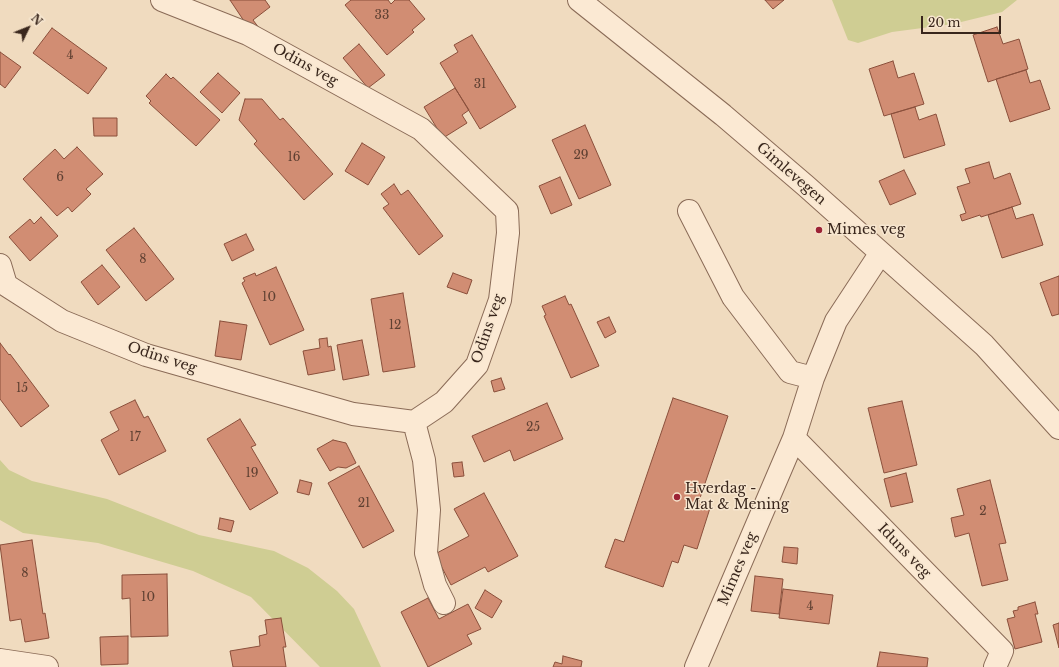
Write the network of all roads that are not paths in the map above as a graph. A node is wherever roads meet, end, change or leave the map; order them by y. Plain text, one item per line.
1 (162, 0) edge
2 (579, 0) edge
3 (689, 211) dead end
4 (880, 254) junction
5 (2, 280) edge
6 (813, 378) junction
7 (414, 422) junction
8 (1059, 428) edge
9 (794, 438) junction
10 (444, 603) dead end
11 (0, 660) edge
12 (47, 667) edge
13 (696, 667) edge
14 (995, 667) edge

1 - 7 street, Odins veg
2 - 4 street, Gimlevegen
3 - 6 street
4 - 6 street, Mimes veg
4 - 8 street, Gimlevegen
5 - 7 street, Odins veg
6 - 9 street, Mimes veg
7 - 10 street
9 - 13 street, Mimes veg
9 - 14 street, Iduns veg
11 - 12 street

